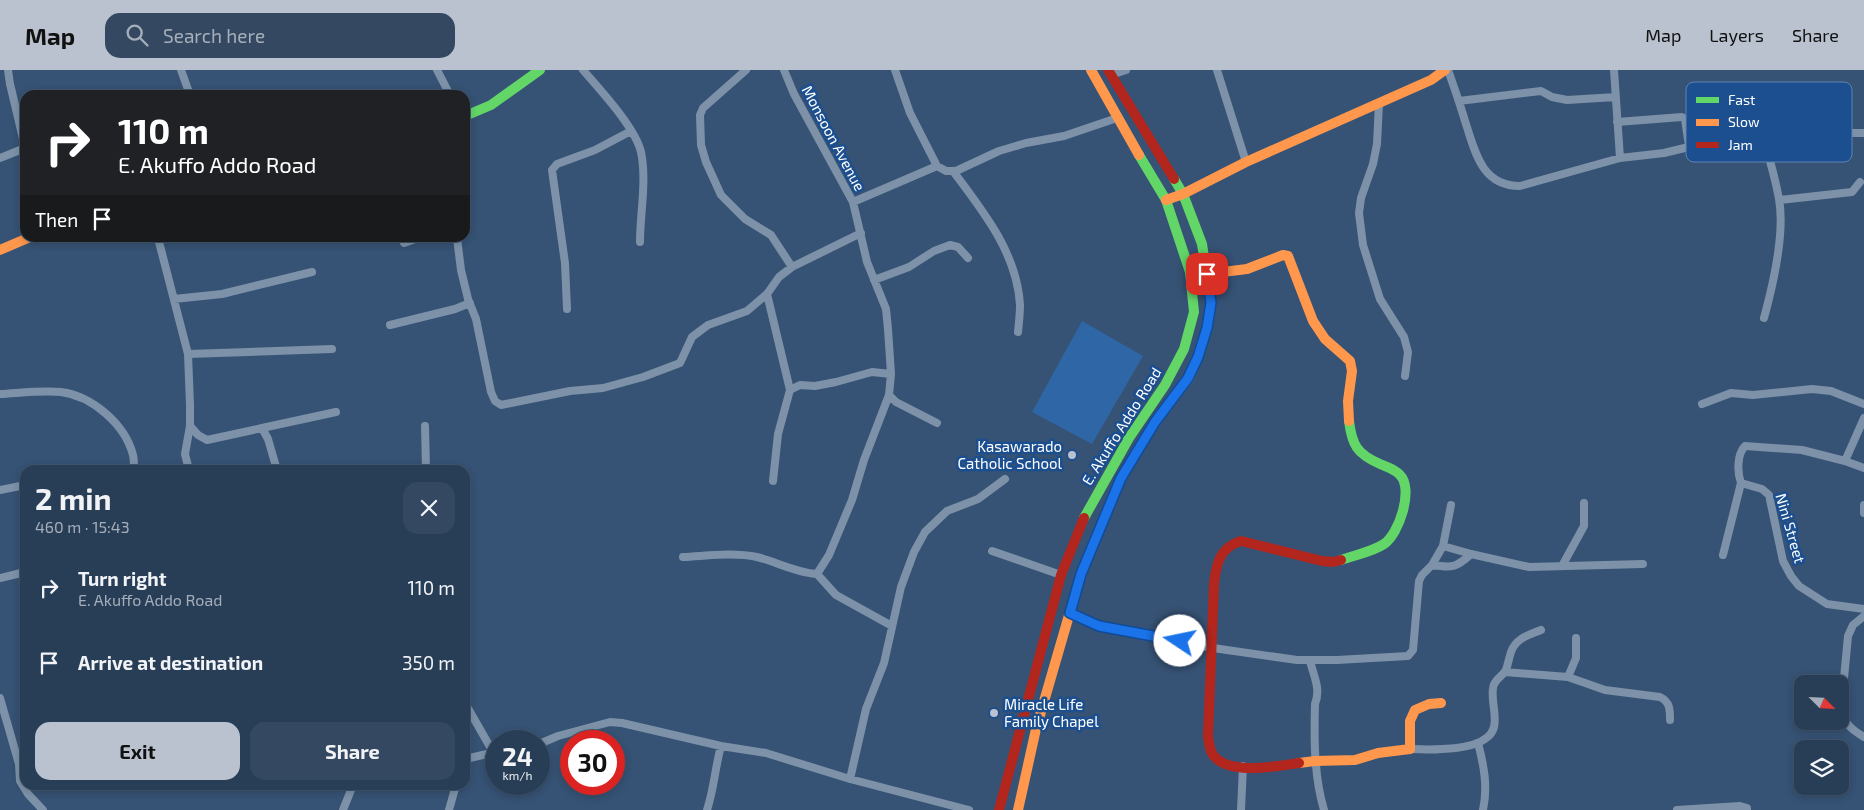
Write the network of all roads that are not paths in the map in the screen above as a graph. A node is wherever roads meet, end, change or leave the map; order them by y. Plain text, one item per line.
1 (8, 70) edge
2 (181, 70) edge
3 (438, 70) edge
4 (540, 70) edge
5 (583, 70) edge
6 (746, 70) edge
7 (784, 70) edge
8 (896, 70) edge
9 (1092, 70) edge
10 (1126, 70) edge
11 (1217, 70) edge
12 (1447, 70) edge
13 (1614, 70) edge
14 (1109, 73) edge
15 (188, 90) edge
16 (448, 90) edge
17 (1616, 97) junction
18 (1459, 101) junction
19 (1379, 103) junction
20 (470, 114) edge
21 (1116, 118) junction
22 (1617, 122) junction
23 (1686, 126) edge
24 (20, 127) edge
25 (631, 131) junction
26 (1686, 147) edge
27 (20, 150) edge
28 (0, 158) edge
29 (1620, 158) junction
30 (1246, 162) junction
31 (1770, 162) edge
32 (937, 166) junction
33 (953, 171) junction
34 (1860, 182) dead end
35 (1183, 194) junction
36 (1166, 200) junction
37 (1780, 200) junction
38 (852, 202) junction
39 (861, 233) junction
40 (20, 241) edge
41 (159, 242) edge
42 (458, 242) edge
43 (640, 242) dead end
44 (0, 250) edge
45 (968, 258) dead end
46 (792, 267) junction
47 (312, 272) dead end
48 (1207, 274) junction
49 (874, 280) junction
50 (767, 294) junction
51 (174, 299) junction
52 (470, 303) junction
53 (567, 309) dead end
54 (1764, 318) dead end
55 (390, 325) dead end
56 (1018, 332) dead end
57 (332, 349) dead end
58 (188, 354) junction
59 (890, 374) junction
60 (1405, 376) dead end
61 (790, 390) junction
62 (0, 394) edge
63 (889, 395) junction
64 (1702, 404) dead end
65 (1864, 404) edge
66 (336, 412) dead end
67 (1864, 418) edge
68 (937, 423) dead end
69 (190, 426) junction
70 (425, 426) dead end
71 (262, 428) junction
72 (1845, 461) junction
73 (134, 465) edge
74 (188, 465) edge
75 (276, 465) edge
76 (425, 465) edge
77 (1862, 465) edge
78 (1005, 479) dead end
79 (773, 481) dead end
80 (1741, 483) junction
81 (20, 486) edge
82 (0, 490) edge
83 (1584, 503) dead end
84 (1864, 504) edge
85 (1451, 505) dead end
86 (1864, 514) edge
87 (1443, 546) junction
88 (992, 551) dead end
89 (1471, 554) junction
90 (1723, 554) dead end
91 (683, 557) dead end
92 (1643, 564) dead end
93 (1432, 565) junction
94 (1562, 566) junction
95 (20, 573) edge
96 (817, 574) junction
97 (1060, 575) junction
98 (0, 578) edge
99 (1864, 609) edge
100 (1070, 613) junction
101 (1864, 616) edge
102 (892, 626) junction
103 (1541, 630) dead end
104 (1576, 638) dead end
105 (1213, 648) junction
106 (1310, 661) junction
107 (1505, 672) junction
108 (1568, 677) junction
109 (0, 698) edge
110 (1441, 703) dead end
111 (470, 711) edge
112 (1670, 720) dead end
113 (485, 736) edge
114 (1864, 737) edge
115 (550, 739) edge
116 (1478, 743) junction
117 (721, 746) junction
118 (1410, 749) junction
119 (485, 754) edge
120 (470, 758) edge
121 (1315, 761) junction
122 (1242, 766) junction
123 (850, 779) junction
124 (20, 781) edge
125 (26, 790) edge
126 (351, 790) edge
127 (455, 790) edge
128 (43, 810) edge
129 (343, 810) edge
130 (449, 810) edge
131 (707, 810) edge
132 (969, 810) edge
133 (999, 810) edge
134 (1018, 810) edge
135 (1241, 810) edge
136 (1324, 810) edge
137 (1483, 810) edge
138 (1677, 810) edge
139 (1747, 810) edge

1 - 24 street
2 - 15 street
3 - 16 street
4 - 20 main road
5 - 25 street
6 - 46 street
7 - 38 street, Monsoon Avenue
8 - 32 street
9 - 21 main road, E. Akuffo Addo Road
10 - 14 street
11 - 30 street
12 - 18 street
12 - 19 main road
13 - 17 street
14 - 35 main road, E. Akuffo Addo Road
17 - 18 street
17 - 22 street
18 - 29 street
19 - 30 main road
19 - 60 street
21 - 33 street
21 - 36 main road, E. Akuffo Addo Road
22 - 23 street
22 - 29 street
25 - 43 street
25 - 53 street
26 - 29 street
27 - 28 street
30 - 35 main road
31 - 37 street
32 - 33 street
32 - 38 street, Monsoon Avenue
33 - 56 street
34 - 37 street
35 - 36 main road
35 - 48 main road, E. Akuffo Addo Road
36 - 97 main road, E. Akuffo Addo Road
37 - 54 street
38 - 39 street
39 - 46 street
39 - 49 street
40 - 44 main road
41 - 51 street
42 - 52 street
45 - 49 street
46 - 50 street
47 - 51 street
48 - 100 main road, E. Akuffo Addo Road
48 - 105 main road
49 - 59 street
50 - 52 street
50 - 61 street
51 - 58 street
52 - 55 street
57 - 58 street
58 - 69 street
59 - 61 street
59 - 63 street
61 - 79 street
62 - 73 street
63 - 68 street
63 - 96 street
64 - 65 street
66 - 71 street
67 - 72 street
69 - 71 street
69 - 74 street
70 - 76 street
71 - 75 street
72 - 77 street
72 - 80 street
78 - 102 street
80 - 90 street
80 - 99 street, Nini Street
81 - 82 street
83 - 94 street
84 - 86 street
85 - 87 street
87 - 89 street
87 - 93 street
88 - 97 street
89 - 93 street
89 - 94 street
91 - 96 street
92 - 94 street
93 - 106 street
95 - 98 street
96 - 102 street
97 - 133 main road, E. Akuffo Addo Road
100 - 105 street
100 - 134 main road, E. Akuffo Addo Road
101 - 114 street
102 - 123 street
103 - 107 street
104 - 108 street
105 - 106 street
105 - 122 main road
106 - 121 street
107 - 108 street
107 - 116 street
108 - 112 street
109 - 124 street
110 - 118 main road
111 - 113 street
115 - 117 street
116 - 118 street
116 - 137 street
117 - 123 street
117 - 131 street
118 - 121 main road
119 - 120 street
121 - 122 main road
121 - 136 street
122 - 135 street
123 - 132 street
125 - 128 street
126 - 129 street
127 - 130 street
138 - 139 street

